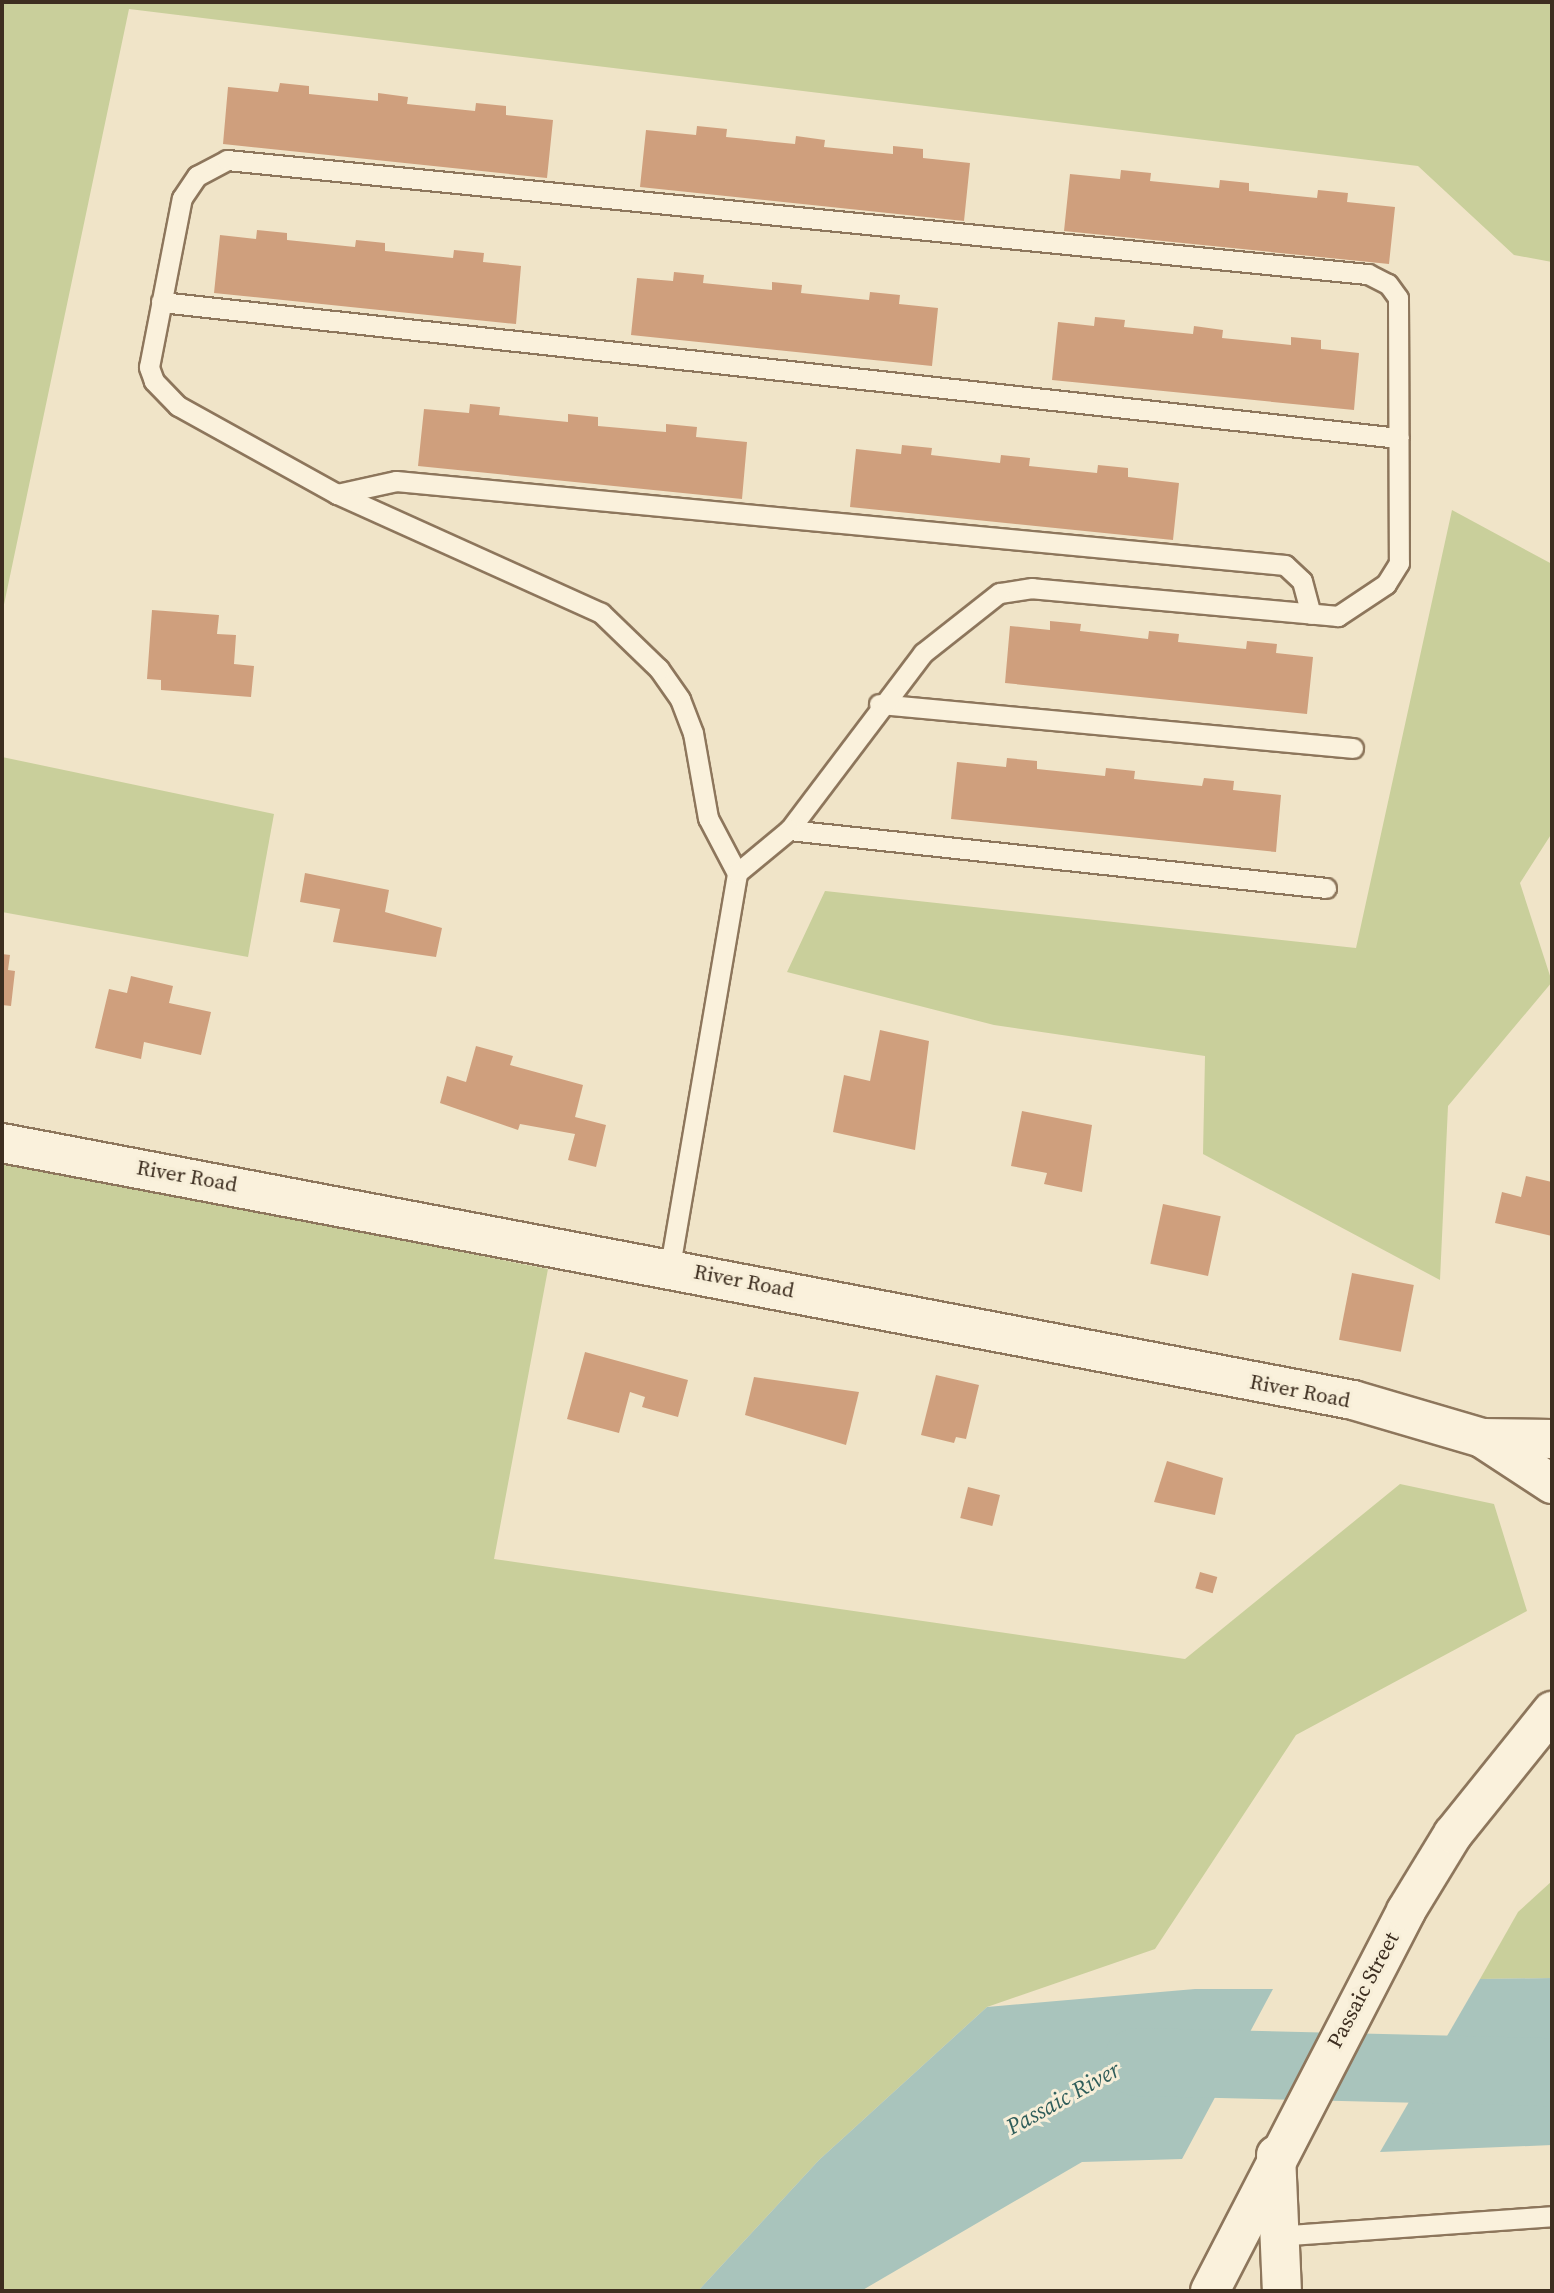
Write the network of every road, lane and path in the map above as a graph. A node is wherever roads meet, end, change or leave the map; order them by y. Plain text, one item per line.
1 (161, 302) junction
2 (1399, 438) junction
3 (337, 494) junction
4 (1311, 614) junction
5 (879, 704) junction
6 (1353, 748) dead end
7 (789, 830) junction
8 (737, 873) junction
9 (1326, 888) dead end
10 (2, 1143) edge
11 (670, 1266) junction
12 (1482, 1438) junction
13 (1552, 1439) edge
14 (1546, 1489) edge
15 (1549, 1708) edge
16 (1276, 2155) junction
17 (1552, 2216) edge
18 (1276, 2236) junction
19 (1210, 2291) edge
20 (1282, 2291) edge

1 - 2 lane
1 - 2 lane
1 - 3 lane
2 - 4 lane
3 - 4 lane
3 - 8 lane
4 - 5 lane
5 - 6 lane
5 - 7 lane
7 - 8 lane
7 - 9 lane
8 - 11 lane
10 - 11 street, River Road
11 - 12 street, River Road
12 - 13 street
12 - 14 street
15 - 16 street, Passaic Street
16 - 18 street
16 - 19 street, Passaic Street
17 - 18 lane
18 - 20 street

